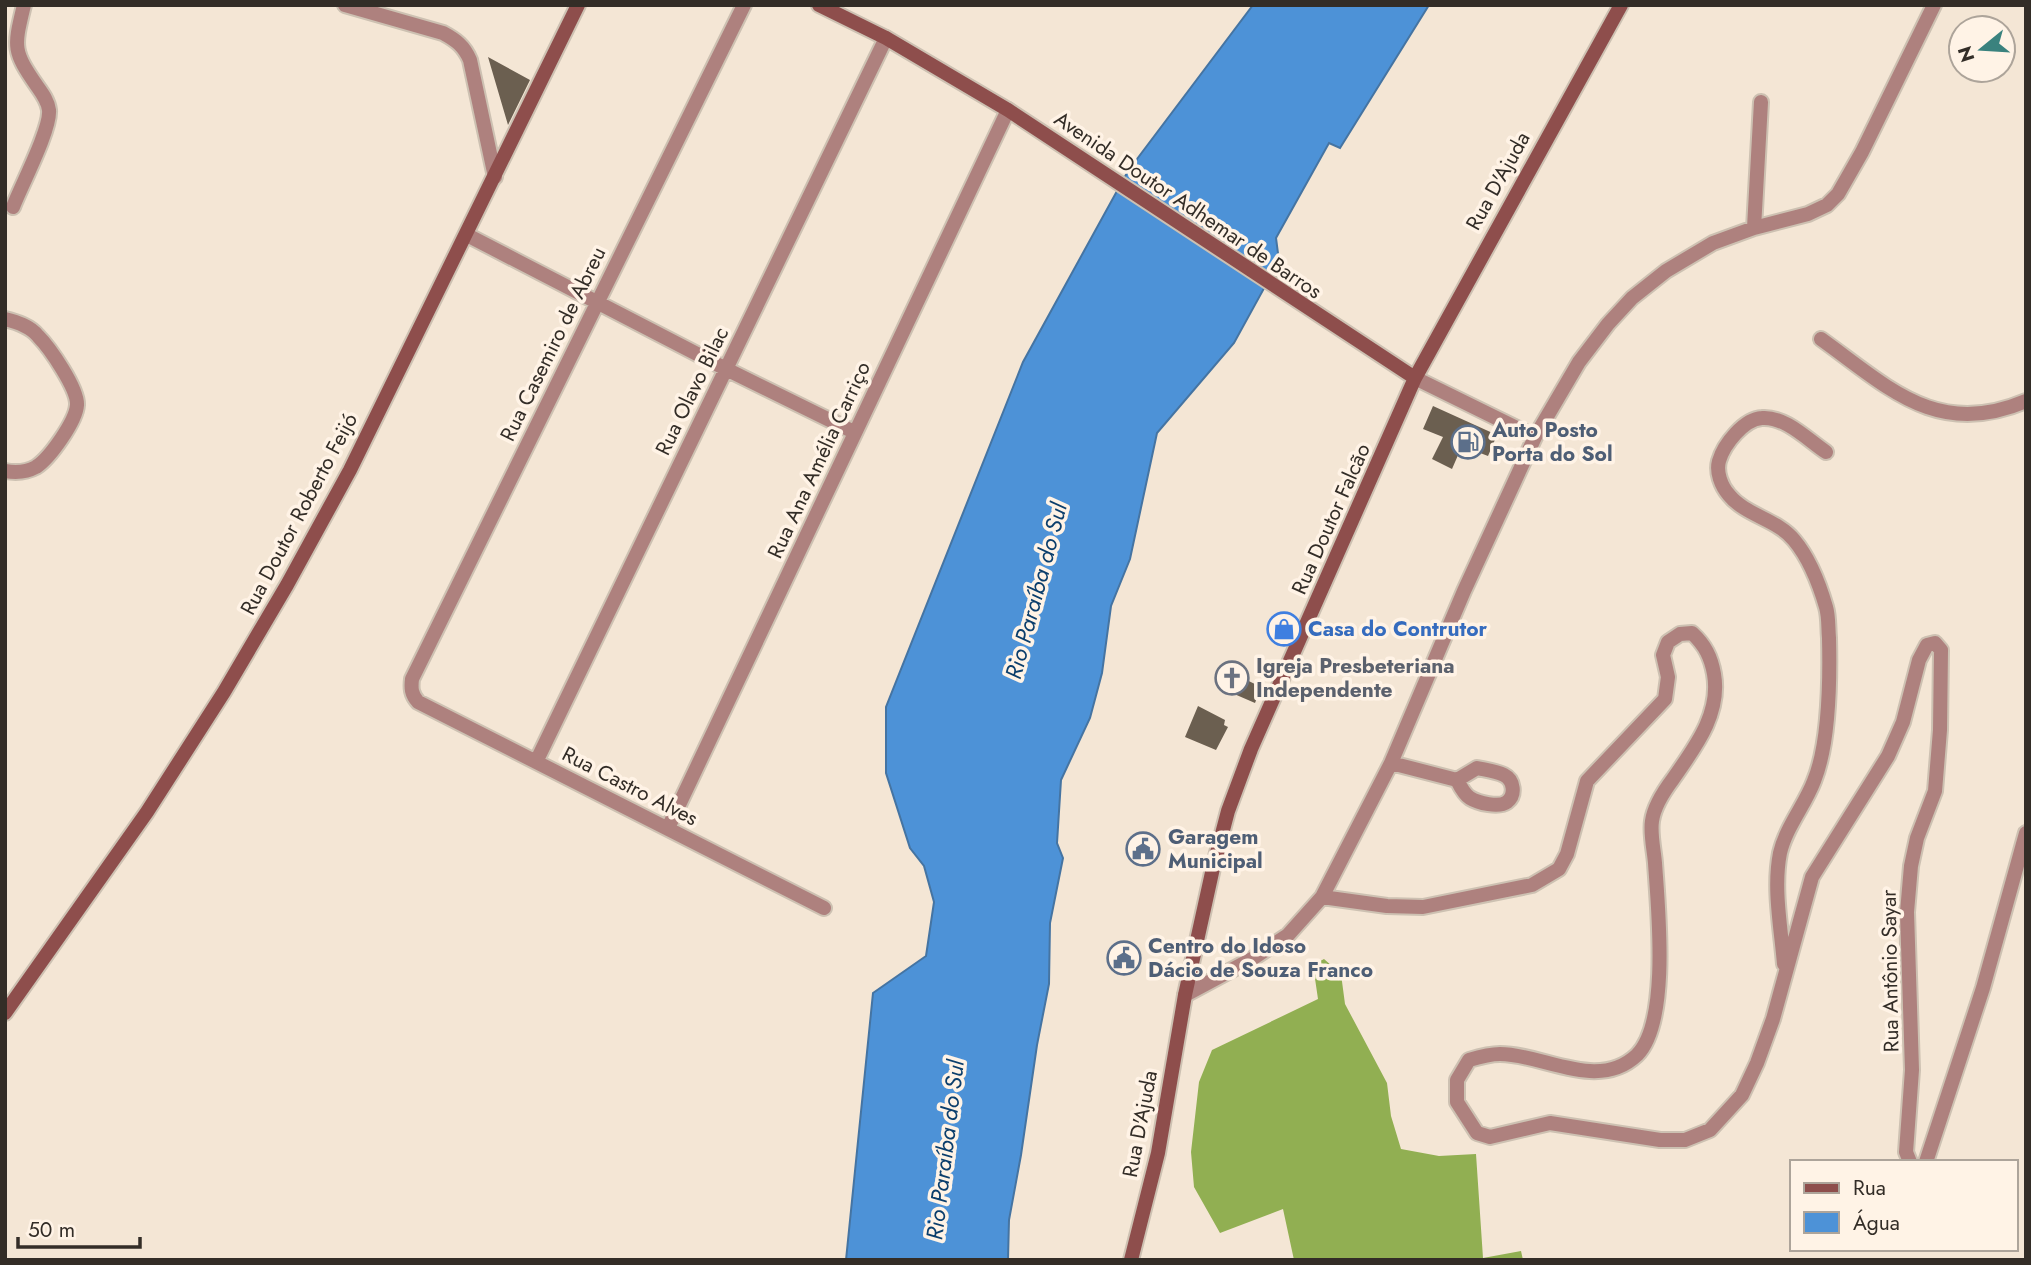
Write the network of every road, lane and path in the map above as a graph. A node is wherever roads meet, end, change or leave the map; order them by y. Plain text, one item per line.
1 (24, 5) edge
2 (345, 5) edge
3 (578, 5) edge
4 (744, 5) edge
5 (820, 5) edge
6 (1621, 5) edge
7 (1934, 5) edge
8 (886, 38) junction
9 (1762, 102) dead end
10 (1008, 110) junction
11 (495, 177) junction
12 (13, 207) dead end
13 (1754, 228) junction
14 (467, 235) junction
15 (596, 302) junction
16 (5, 319) edge
17 (1821, 339) dead end
18 (726, 369) junction
19 (1415, 379) junction
20 (2026, 401) edge
21 (855, 432) junction
22 (1535, 437) junction
23 (1826, 452) dead end
24 (5, 471) edge
25 (418, 702) joint
26 (536, 762) junction
27 (1391, 763) junction
28 (1457, 780) dead end
29 (668, 828) junction
30 (2026, 833) edge
31 (1322, 897) junction
32 (824, 908) dead end
33 (1784, 976) junction
34 (1185, 995) junction
35 (5, 1013) edge
36 (1909, 1160) edge
37 (1927, 1160) edge
38 (1131, 1260) edge

1 - 12 street
2 - 11 street
3 - 11 main road, Rua Doutor Roberto Feijó
4 - 15 street, Rua Casemiro de Abreu
5 - 8 main road, Avenida Doutor Adhemar de Barros
6 - 19 main road, Rua D'Ajuda
7 - 13 street
8 - 10 main road, Avenida Doutor Adhemar de Barros
8 - 18 street, Rua Olavo Bilac
9 - 13 street
10 - 19 main road, Avenida Doutor Adhemar de Barros
10 - 21 street, Rua Ana Amélia Carriço
11 - 14 main road, Rua Doutor Roberto Feijó
13 - 22 street
14 - 15 street
14 - 35 main road, Rua Doutor Roberto Feijó
15 - 18 street
15 - 25 street, Rua Casemiro de Abreu
16 - 24 street
17 - 20 street
18 - 21 street
18 - 26 street, Rua Olavo Bilac
19 - 22 street, Avenida Doutor Adhemar de Barros
19 - 34 main road, Rua Doutor Falcão
21 - 29 street, Rua Ana Amélia Carriço
22 - 27 street
23 - 33 street
25 - 26 street, Rua Castro Alves
26 - 29 street, Rua Castro Alves
27 - 28 street
27 - 31 street
29 - 32 street, Rua Castro Alves
30 - 37 street
31 - 33 street
31 - 34 street
33 - 36 street, Rua Antônio Sayar
34 - 38 main road, Rua D'Ajuda

